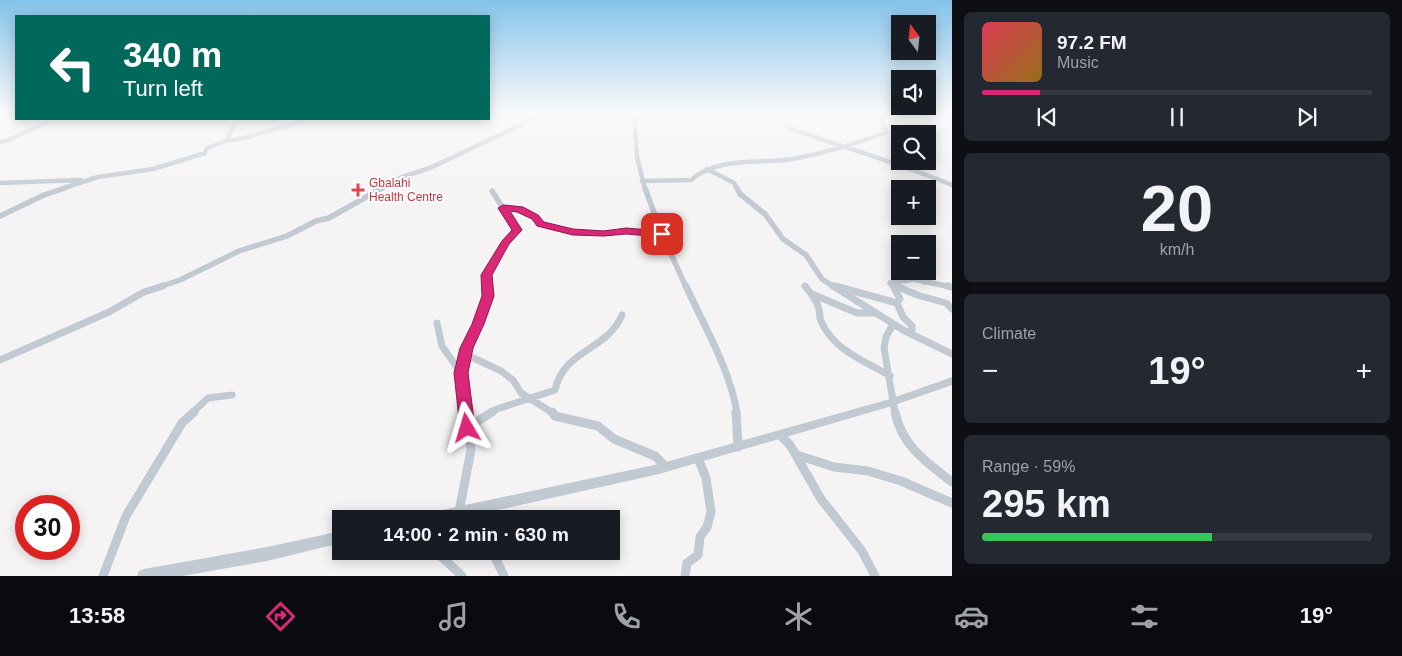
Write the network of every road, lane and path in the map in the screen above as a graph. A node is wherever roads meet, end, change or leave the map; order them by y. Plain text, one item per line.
1 (233, 140) edge
2 (490, 140) edge
3 (635, 140) edge
4 (821, 140) edge
5 (863, 140) edge
6 (226, 141) joint
7 (841, 147) junction
8 (707, 169) junction
9 (98, 177) junction
10 (642, 181) junction
11 (0, 183) edge
12 (952, 186) edge
13 (492, 191) dead end
14 (503, 208) junction
15 (0, 216) edge
16 (662, 234) junction
17 (925, 282) joint
18 (890, 283) junction
19 (805, 286) dead end
20 (834, 286) junction
21 (952, 287) edge
22 (812, 294) junction
23 (897, 303) junction
24 (952, 309) edge
25 (876, 313) junction
26 (622, 315) dead end
27 (437, 323) dead end
28 (893, 324) junction
29 (912, 334) junction
30 (465, 354) junction
31 (952, 354) edge
32 (0, 360) edge
33 (461, 373) junction
34 (890, 376) junction
35 (952, 381) edge
36 (232, 395) dead end
37 (528, 398) junction
38 (892, 402) junction
39 (467, 428) junction
40 (780, 435) junction
41 (738, 447) junction
42 (797, 455) junction
43 (698, 458) junction
44 (666, 468) junction
45 (952, 482) edge
46 (952, 503) edge
47 (459, 510) edge
48 (491, 510) edge
49 (332, 539) edge
50 (446, 560) edge
51 (496, 560) edge
52 (103, 576) edge
53 (144, 576) edge
54 (462, 576) edge
55 (504, 576) edge
56 (685, 576) edge
57 (875, 576) edge

1 - 6 street
2 - 32 street
3 - 10 street
4 - 7 street
5 - 7 street
6 - 9 street
7 - 8 street
7 - 12 street
8 - 10 street
8 - 20 street
9 - 11 street
9 - 15 street
10 - 16 street
13 - 14 street
14 - 16 street
14 - 30 street
16 - 41 street
17 - 18 street
17 - 21 street
18 - 23 street
18 - 24 street
19 - 22 street
20 - 23 street
20 - 25 street
22 - 25 street
22 - 34 street
23 - 29 street
25 - 28 street
26 - 37 street
27 - 33 street
28 - 29 street
28 - 34 street
29 - 31 street
30 - 33 street
30 - 37 street
33 - 39 street
34 - 38 street
35 - 38 street
36 - 52 street
37 - 39 street
37 - 44 street
38 - 40 street
38 - 45 street
39 - 47 street
40 - 41 street
40 - 42 street
41 - 43 street
42 - 46 street
42 - 57 street
43 - 44 street
43 - 56 street
44 - 48 street
49 - 53 street
50 - 54 street
51 - 55 street

